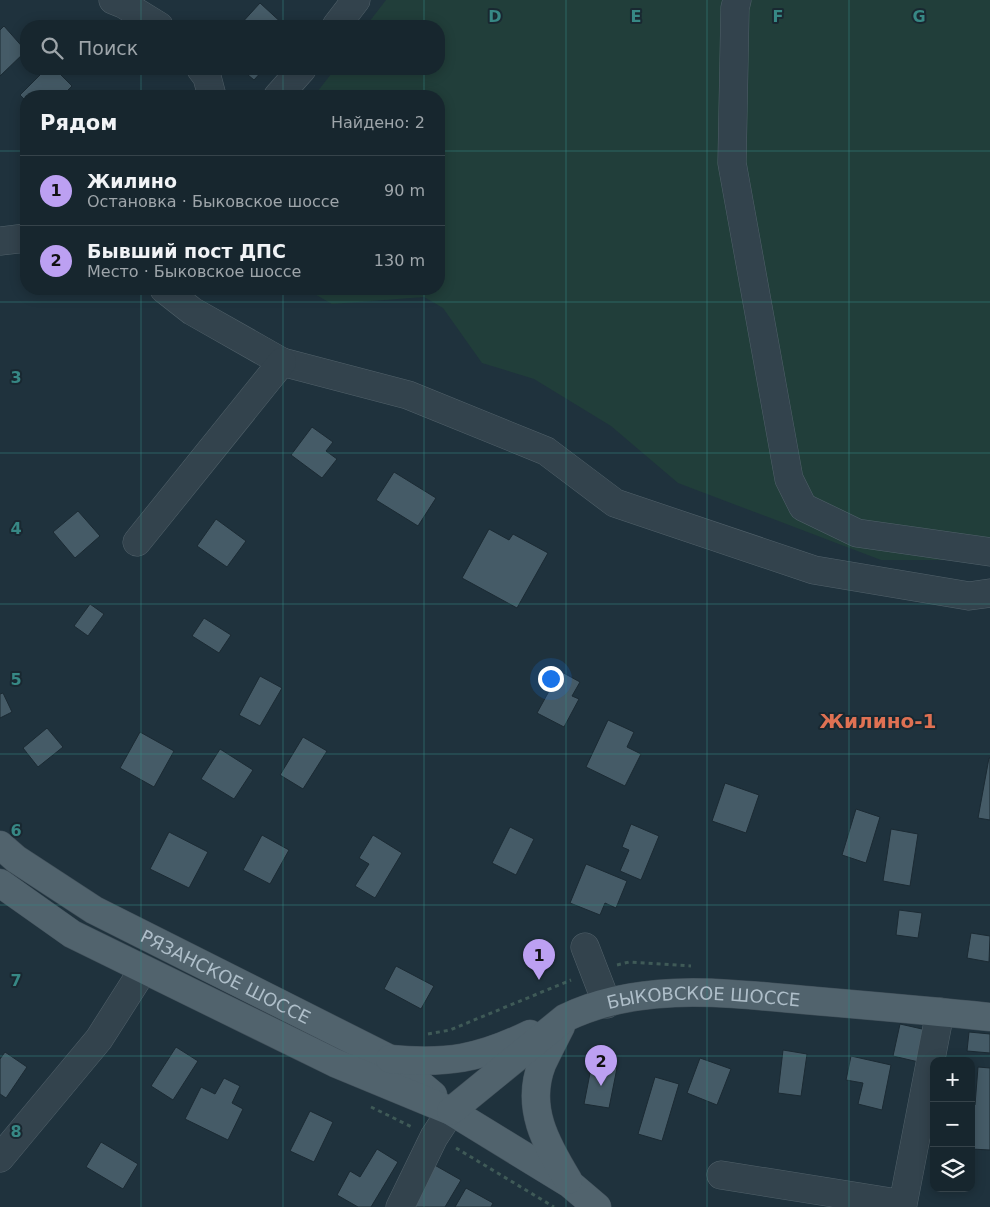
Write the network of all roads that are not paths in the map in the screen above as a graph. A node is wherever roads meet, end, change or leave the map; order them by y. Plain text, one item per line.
1 (113, 0) edge
2 (356, 0) edge
3 (738, 0) edge
4 (149, 20) edge
5 (341, 20) edge
6 (206, 75) edge
7 (297, 75) edge
8 (210, 90) edge
9 (283, 90) edge
10 (20, 239) edge
11 (0, 241) edge
12 (172, 295) edge
13 (282, 362) junction
14 (137, 542) dead end
15 (990, 552) edge
16 (990, 593) edge
17 (0, 845) edge
18 (0, 883) edge
19 (584, 947) dead end
20 (143, 970) junction
21 (607, 1004) junction
22 (940, 1012) junction
23 (990, 1017) edge
24 (565, 1018) junction
25 (390, 1059) junction
26 (451, 1111) junction
27 (0, 1158) edge
28 (721, 1175) dead end
29 (570, 1184) junction
30 (400, 1207) edge
31 (597, 1207) edge

1 - 4 street
2 - 5 street
3 - 15 street
6 - 8 street
7 - 9 street
10 - 11 street
12 - 13 street
13 - 14 street
13 - 16 street
17 - 25 main road, РЯЗАНСКОЕ ШОССЕ
18 - 20 main road, РЯЗАНСКОЕ ШОССЕ
19 - 21 street
20 - 26 main road, РЯЗАНСКОЕ ШОССЕ
20 - 27 street
21 - 22 main road, БЫКОВСКОЕ ШОССЕ
21 - 24 main road, БЫКОВСКОЕ ШОССЕ
22 - 23 main road, БЫКОВСКОЕ ШОССЕ
22 - 28 street
24 - 25 main road
24 - 26 main road, БЫКОВСКОЕ ШОССЕ
24 - 29 main road
25 - 26 main road, РЯЗАНСКОЕ ШОССЕ
26 - 29 main road, РЯЗАНСКОЕ ШОССЕ
26 - 30 street
29 - 31 main road, РЯЗАНСКОЕ ШОССЕ

